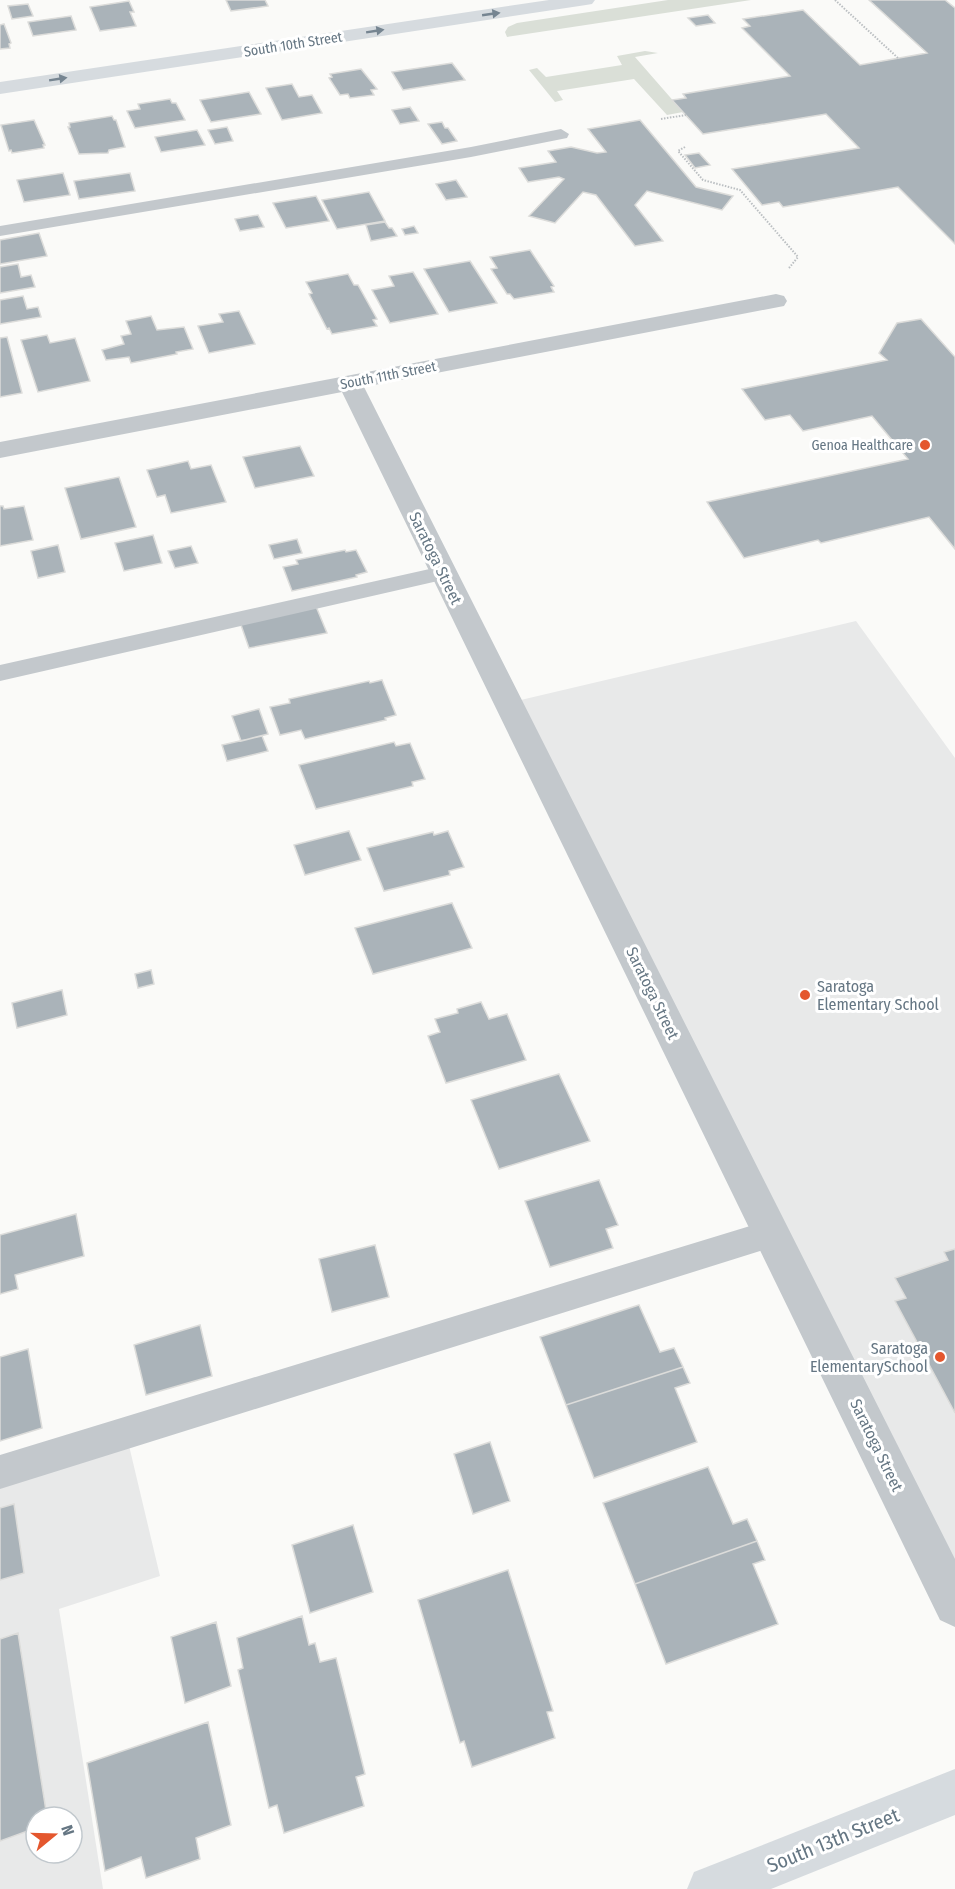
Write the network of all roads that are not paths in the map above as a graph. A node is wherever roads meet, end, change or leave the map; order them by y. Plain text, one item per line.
1 (586, 0) edge
2 (0, 88) edge
3 (561, 134) dead end
4 (0, 231) edge
5 (776, 301) dead end
6 (350, 382) junction
7 (0, 450) edge
8 (443, 573) junction
9 (0, 673) edge
10 (773, 1233) junction
11 (0, 1472) edge
12 (955, 1605) edge
13 (953, 1799) edge
14 (711, 1889) edge

2 -> 1 main road, South 10th Street
3 - 4 lane
5 - 6 street, South 11th Street
6 - 7 street, South 11th Street
6 - 8 street, Saratoga Street
8 - 9 lane
8 - 10 street, Saratoga Street
10 - 11 lane
10 - 12 street, Saratoga Street
13 - 14 main road, South 13th Street

